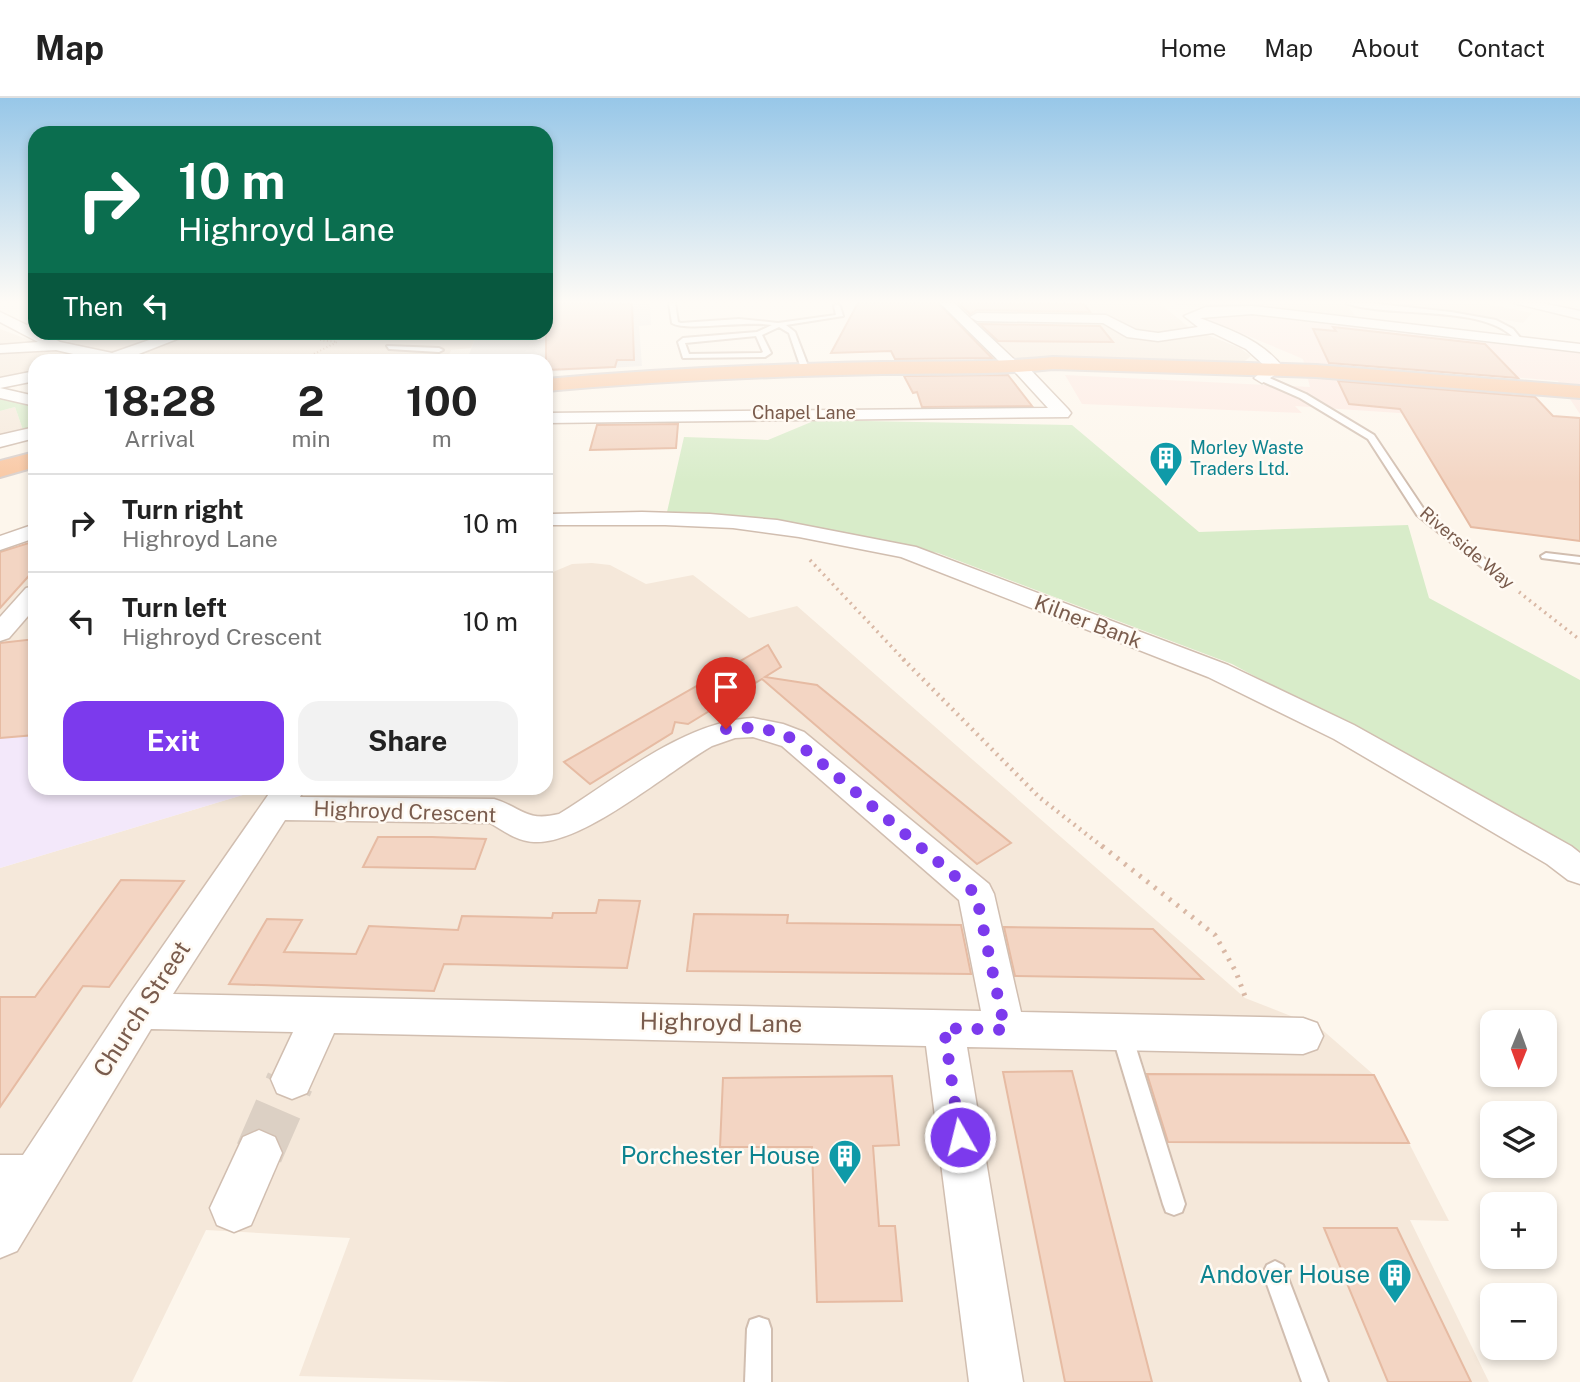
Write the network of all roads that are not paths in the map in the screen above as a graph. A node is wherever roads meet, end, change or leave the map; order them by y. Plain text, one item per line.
1 (803, 363) edge
2 (1012, 363) edge
3 (1265, 363) edge
4 (1016, 367) junction
5 (937, 369) junction
6 (806, 370) junction
7 (1269, 374) junction
8 (28, 377) edge
9 (602, 382) junction
10 (0, 383) edge
11 (553, 385) edge
12 (1580, 392) edge
13 (0, 393) edge
14 (28, 399) edge
15 (1580, 404) edge
16 (553, 418) edge
17 (28, 434) edge
18 (0, 441) edge
19 (28, 445) edge
20 (28, 451) edge
21 (0, 455) edge
22 (28, 461) edge
23 (0, 469) edge
24 (553, 519) edge
25 (28, 533) edge
26 (0, 543) edge
27 (1546, 556) dead end
28 (1580, 560) edge
29 (1502, 578) road end
30 (28, 601) edge
31 (28, 623) edge
32 (4, 628) edge
33 (283, 798) edge
34 (1580, 871) edge
35 (139, 1011) junction
36 (322, 1014) junction
37 (944, 1028) junction
38 (1005, 1030) junction
39 (1121, 1032) junction
40 (1303, 1037) road end
41 (292, 1080) tunnel mouth
42 (259, 1153) tunnel mouth
43 (17, 1179) edge
44 (1174, 1204) dead end
45 (234, 1208) dead end
46 (0, 1234) edge
47 (1275, 1273) dead end
48 (759, 1329) dead end
49 (758, 1382) edge
50 (996, 1382) edge
51 (1315, 1382) edge

1 - 6 lane
2 - 4 street
3 - 7 street
4 - 5 highway
4 - 7 highway
4 - 16 street, Chapel Lane
5 - 6 highway
5 - 9 highway
6 - 9 highway
7 - 12 highway
7 - 15 highway
7 - 29 lane, Riverside Way
8 - 10 street
9 - 11 highway
13 - 14 street
17 - 18 street
19 - 21 highway
20 - 21 highway
22 - 23 highway
24 - 34 street, Kilner Bank
25 - 26 street
27 - 28 lane
30 - 32 street
31 - 32 street
33 - 35 street, Church Street
33 - 38 street, Highroyd Crescent
35 - 36 street, Highroyd Lane
35 - 43 street, Church Street
36 - 37 street, Highroyd Lane
36 - 41 street
37 - 38 street, Highroyd Lane
37 - 50 street
38 - 39 street, Highroyd Lane
39 - 40 street, Highroyd Lane
39 - 44 lane
42 - 45 street
43 - 46 street, Church Street
47 - 51 lane
48 - 49 lane

